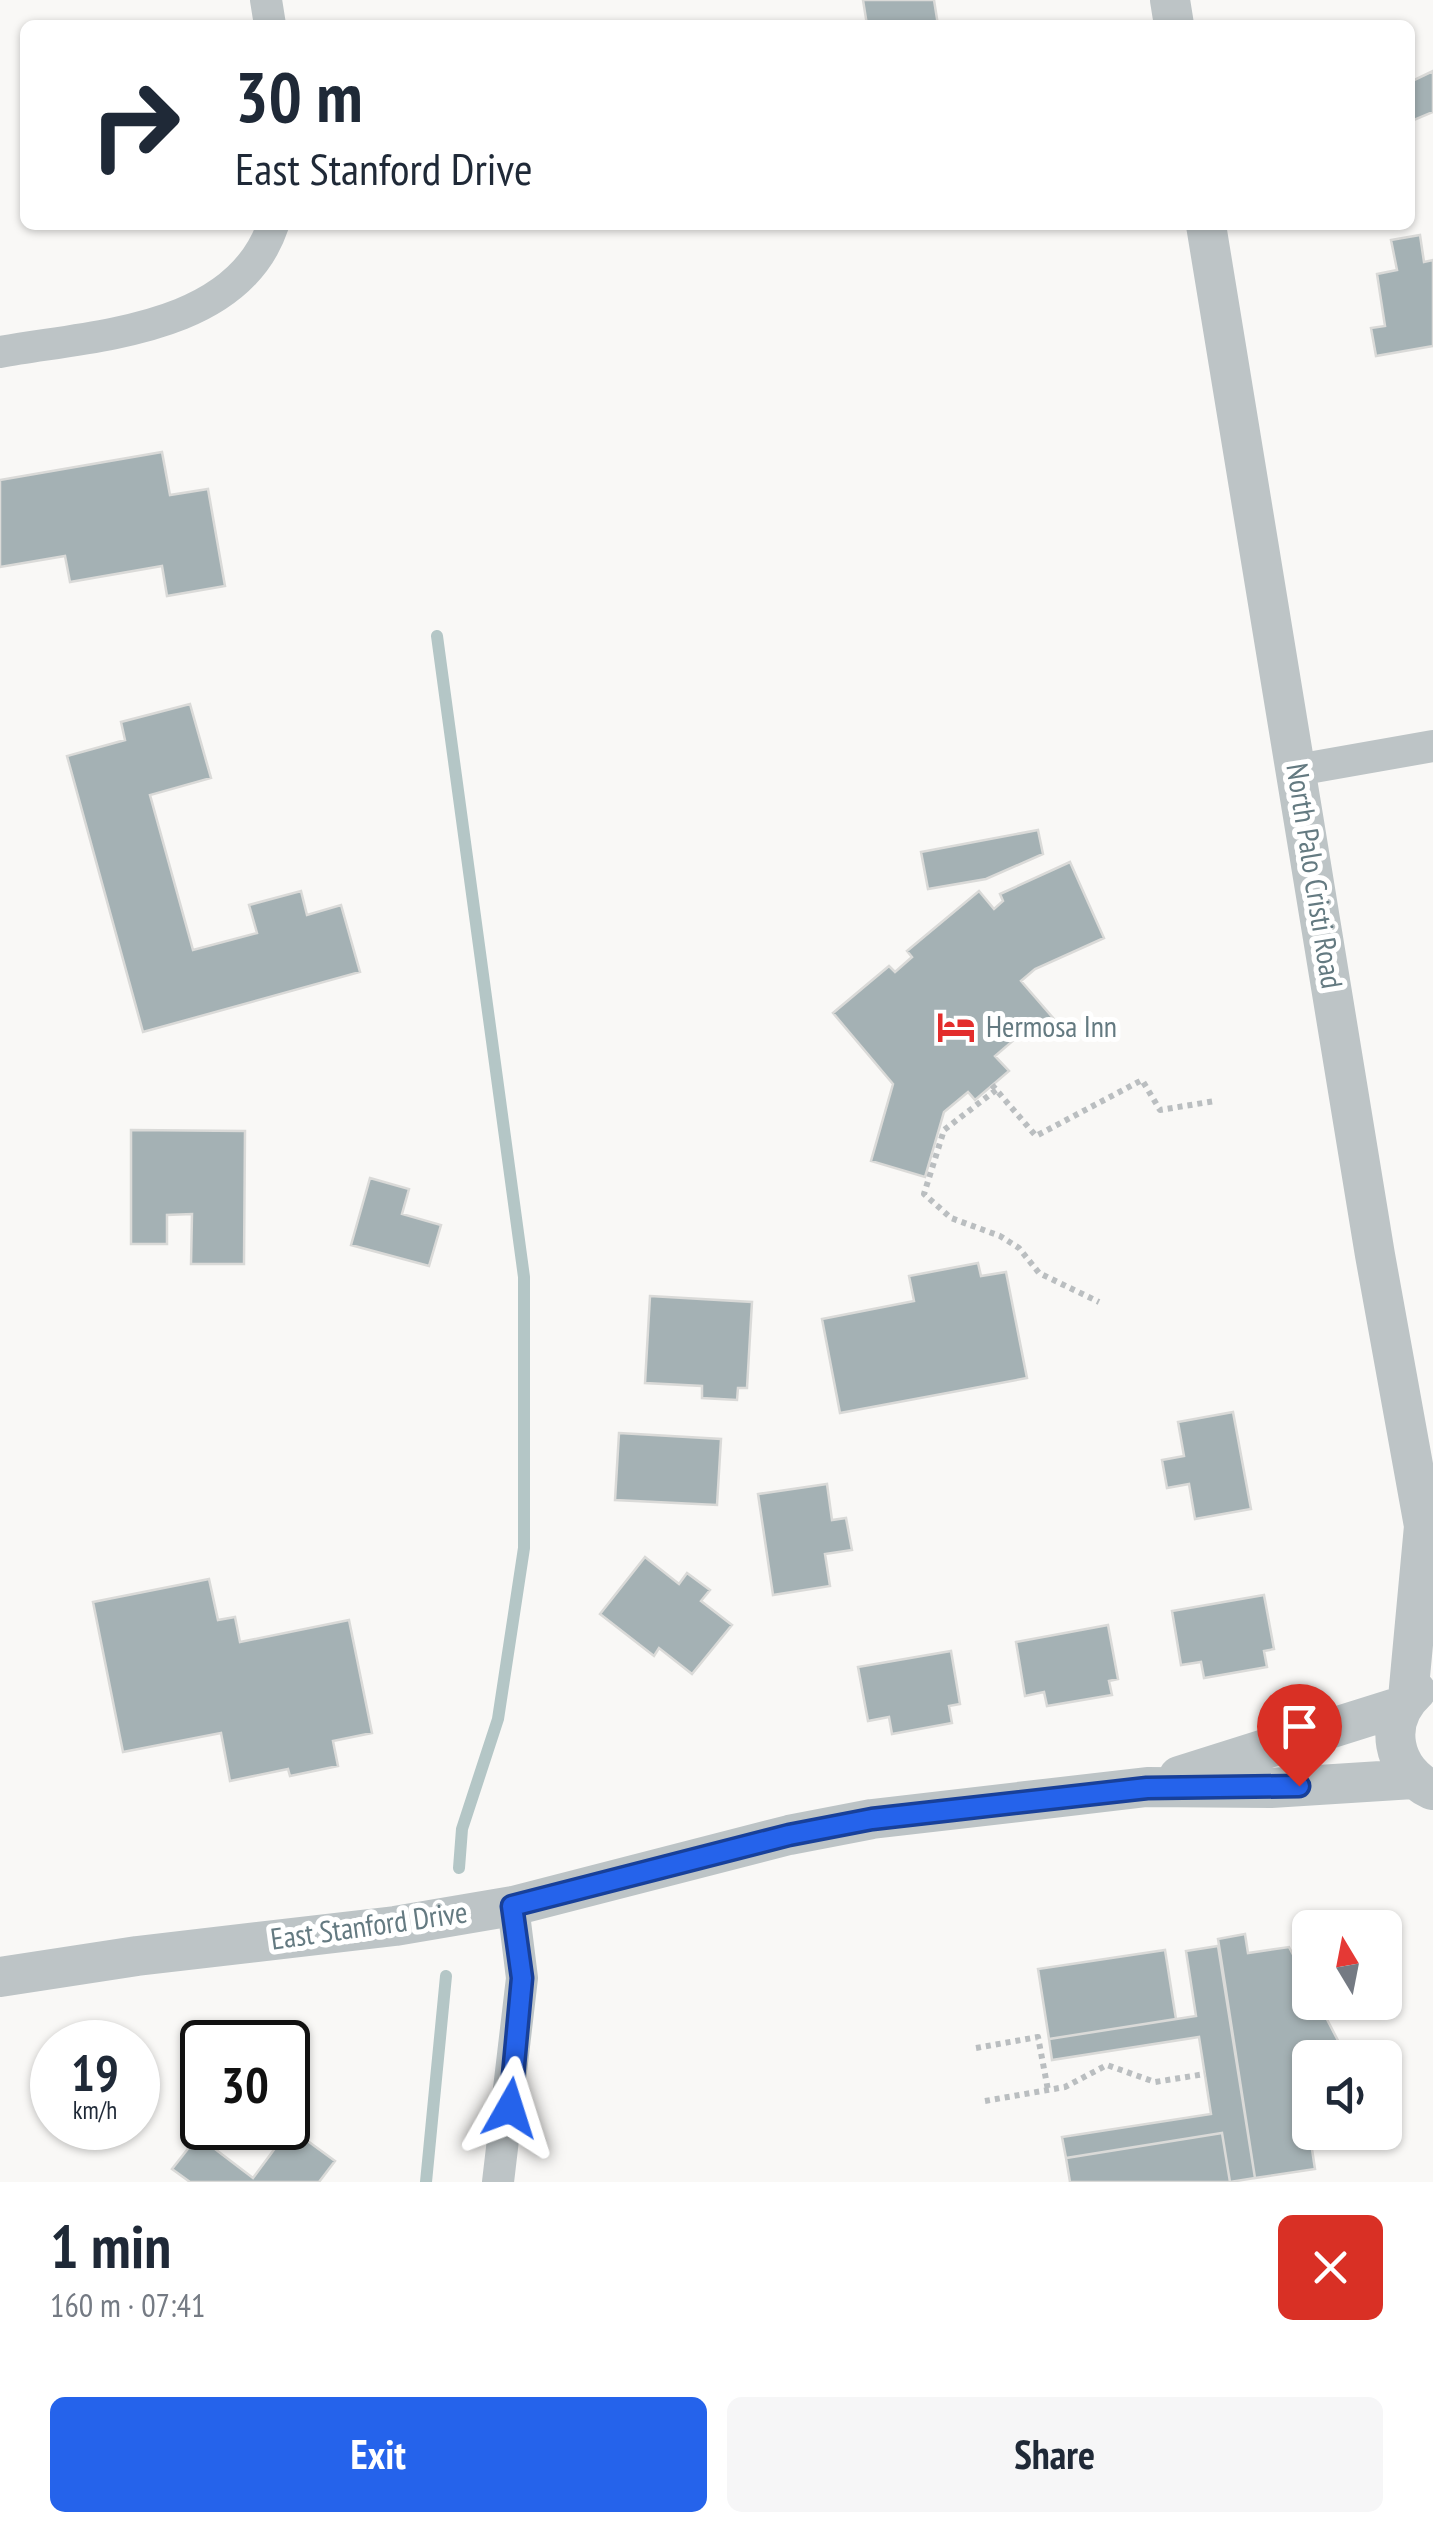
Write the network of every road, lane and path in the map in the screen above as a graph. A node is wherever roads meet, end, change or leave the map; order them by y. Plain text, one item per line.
1 (270, 230) edge
2 (1207, 230) edge
3 (0, 352) edge
4 (1433, 746) edge
5 (1297, 770) junction
6 (1215, 1100) dead end
7 (1100, 1302) dead end
8 (1428, 1540) edge
9 (1415, 1696) edge
10 (1147, 1788) junction
11 (1427, 1788) edge
12 (512, 1906) junction
13 (0, 1977) edge
14 (976, 2048) dead end
15 (1205, 2074) dead end
16 (1048, 2090) junction
17 (985, 2101) dead end
18 (498, 2182) edge

1 - 3 street
2 - 5 street, North Palo Cristi Road
4 - 5 street
5 - 8 street, North Palo Cristi Road
6 - 7 path
8 - 9 street, North Palo Cristi Road
9 - 10 street, East Stanford Drive
9 - 11 street, North Palo Cristi Road
10 - 11 street, East Stanford Drive
10 - 12 street, East Stanford Drive
12 - 13 street, East Stanford Drive
12 - 18 street
14 - 16 path
15 - 16 path
16 - 17 path

